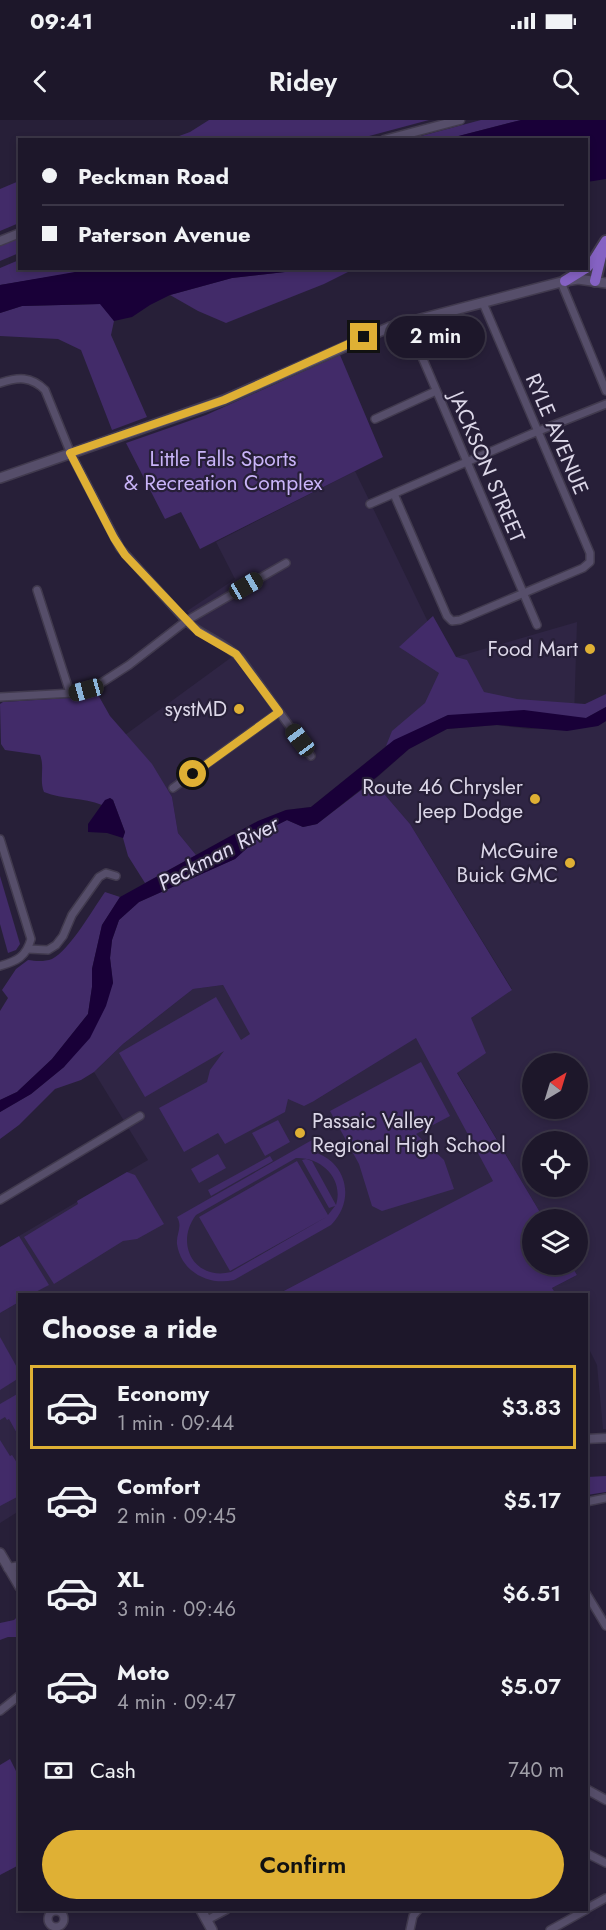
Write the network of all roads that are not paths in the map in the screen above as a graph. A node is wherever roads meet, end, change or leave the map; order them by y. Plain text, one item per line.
1 (460, 120) edge
2 (392, 138) edge
3 (18, 234) edge
4 (0, 241) edge
5 (605, 249) edge
6 (588, 266) edge
7 (582, 270) edge
8 (563, 281) junction
9 (601, 282) edge
10 (483, 303) junction
11 (407, 322) junction
12 (0, 382) edge
13 (436, 391) junction
14 (606, 391) edge
15 (606, 404) edge
16 (375, 418) dead end
17 (538, 432) junction
18 (70, 453) junction
19 (466, 462) junction
20 (0, 478) edge
21 (394, 494) junction
22 (370, 504) dead end
23 (286, 563) dead end
24 (37, 590) dead end
25 (522, 594) junction
26 (186, 621) junction
27 (537, 625) dead end
28 (70, 693) junction
29 (0, 697) edge
30 (279, 712) junction
31 (311, 756) dead end
32 (173, 788) dead end
33 (0, 839) edge
34 (116, 876) dead end
35 (28, 949) junction
36 (0, 966) edge
37 (140, 1116) dead end
38 (0, 1200) edge
39 (606, 1438) edge
40 (588, 1439) edge
41 (606, 1498) edge
42 (588, 1502) edge
43 (0, 1553) edge
44 (18, 1566) edge
45 (8, 1568) junction
46 (18, 1584) edge
47 (588, 1596) edge
48 (606, 1626) edge
49 (18, 1697) edge
50 (0, 1711) edge
51 (588, 1790) edge
52 (606, 1800) edge
53 (588, 1854) edge
54 (606, 1863) edge
55 (606, 1898) edge
56 (588, 1908) edge
57 (69, 1911) edge
58 (202, 1911) edge
59 (224, 1911) edge
60 (417, 1911) edge
61 (583, 1911) edge
62 (63, 1915) dead end
63 (207, 1920) junction
64 (212, 1930) edge
65 (410, 1930) edge
66 (550, 1930) edge

1 - 2 street
3 - 4 street
5 - 6 highway
5 - 9 highway
7 - 8 highway
8 - 9 main road
8 - 10 main road
8 - 14 street
10 - 11 main road
10 - 17 street, RYLE AVENUE
11 - 13 street, JACKSON STREET
11 - 18 main road
12 - 18 street
13 - 16 street
13 - 19 street, JACKSON STREET
15 - 17 street
17 - 19 street
17 - 25 street, RYLE AVENUE
18 - 20 main road
18 - 26 street
19 - 21 street
19 - 25 street, JACKSON STREET
21 - 22 street
21 - 25 street
23 - 26 street
24 - 28 street
25 - 27 street, JACKSON STREET
26 - 28 street
26 - 30 street
28 - 29 street
30 - 31 street
30 - 32 street
33 - 35 street
34 - 35 street
35 - 36 street
37 - 38 street
39 - 40 street
41 - 42 street
43 - 45 main road
44 - 45 street
45 - 46 main road
47 - 48 street
49 - 50 street
51 - 52 street
53 - 54 street
55 - 56 street
57 - 62 street
58 - 63 main road
59 - 63 street
60 - 65 street
61 - 66 street
63 - 64 main road

